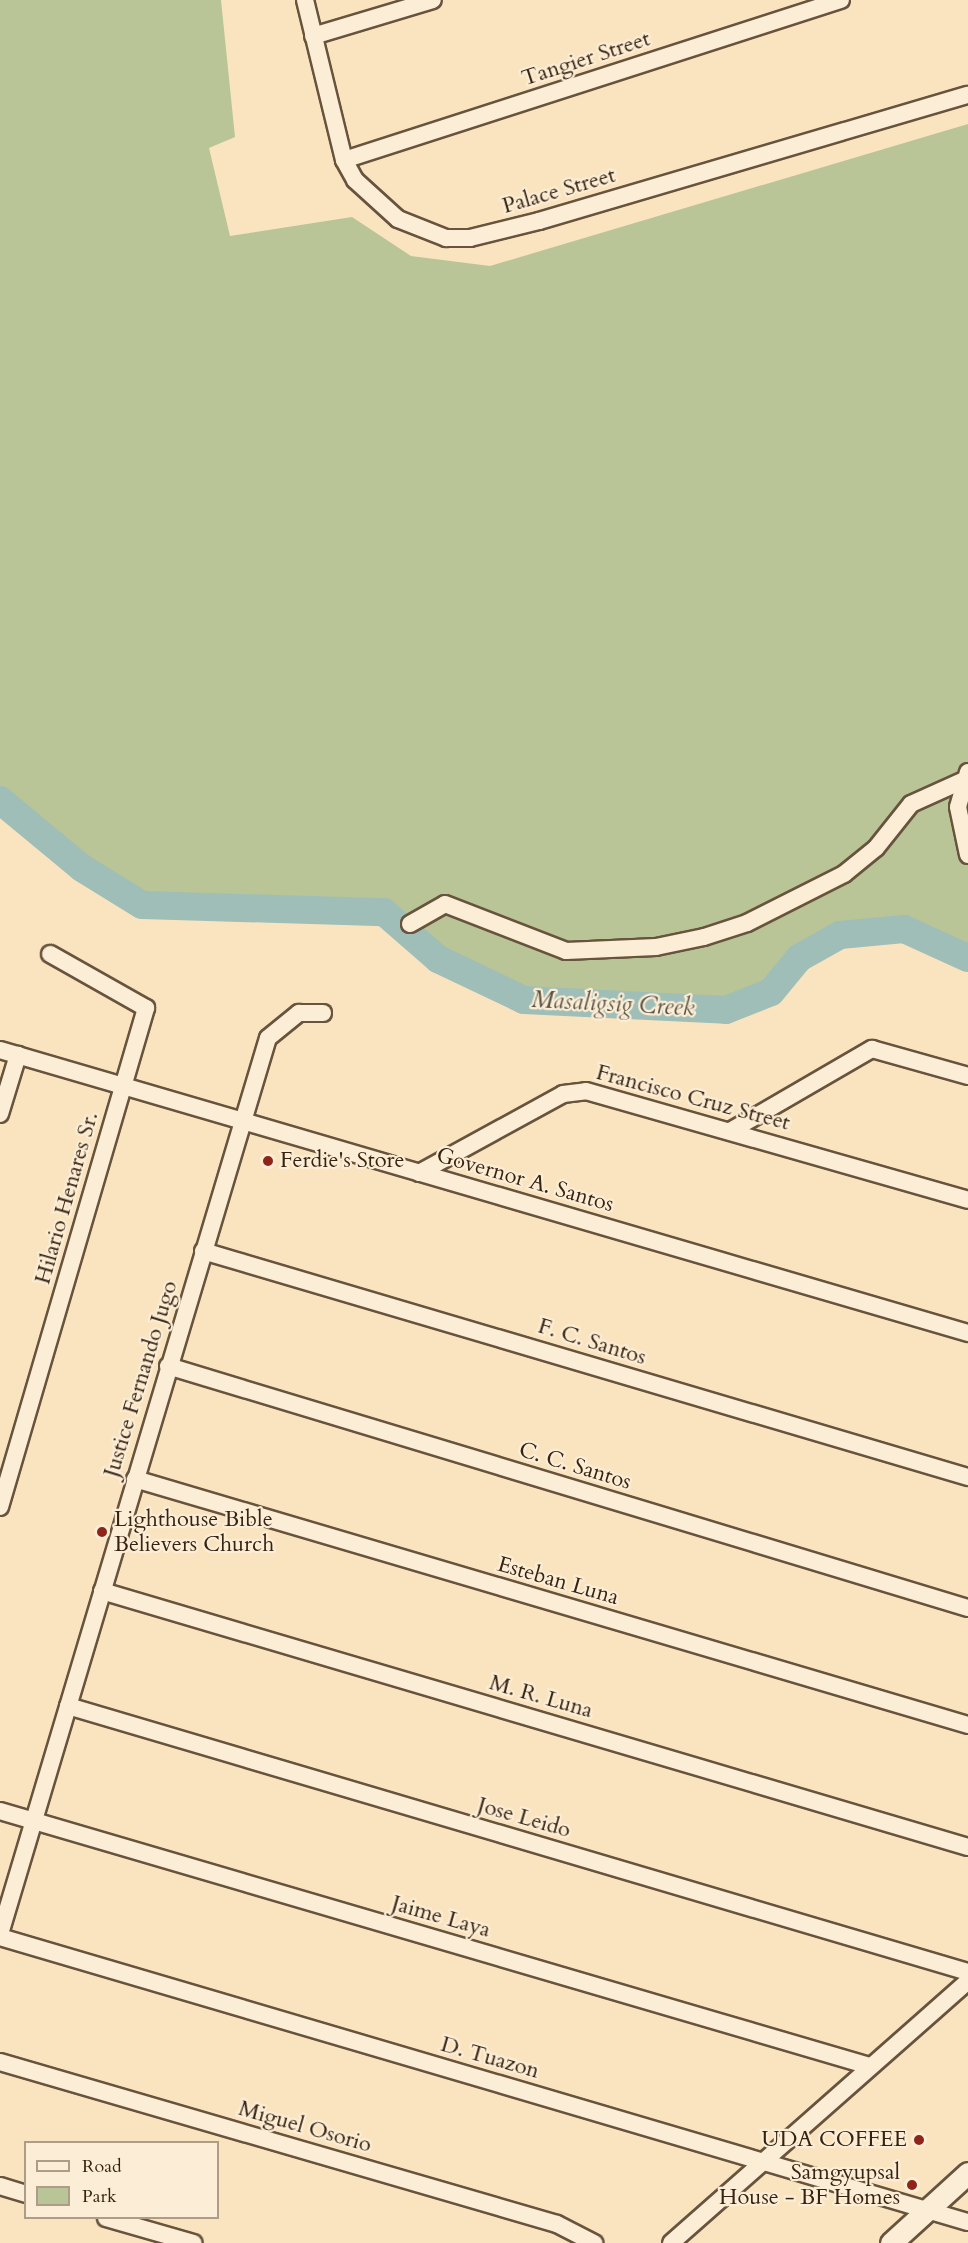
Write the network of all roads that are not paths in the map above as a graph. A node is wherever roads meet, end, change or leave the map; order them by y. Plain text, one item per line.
1 (305, 0) edge
2 (433, 0) edge
3 (842, 0) edge
4 (313, 36) junction
5 (968, 95) edge
6 (344, 160) junction
7 (965, 776) edge
8 (968, 855) edge
9 (410, 924) dead end
10 (50, 954) dead end
11 (323, 1013) dead end
12 (0, 1050) edge
13 (18, 1055) junction
14 (968, 1076) edge
15 (123, 1087) junction
16 (0, 1114) edge
17 (242, 1121) junction
18 (732, 1130) junction
19 (419, 1173) junction
20 (968, 1200) edge
21 (203, 1251) junction
22 (968, 1333) edge
23 (168, 1366) junction
24 (968, 1477) edge
25 (135, 1479) junction
26 (0, 1507) edge
27 (102, 1591) junction
28 (968, 1608) edge
29 (68, 1706) junction
30 (968, 1725) edge
31 (0, 1811) edge
32 (34, 1821) junction
33 (968, 1847) edge
34 (0, 1936) edge
35 (968, 1972) edge
36 (968, 1981) edge
37 (0, 2062) edge
38 (869, 2066) junction
39 (763, 2163) junction
40 (968, 2173) edge
41 (0, 2186) edge
42 (24, 2193) edge
43 (927, 2209) junction
44 (113, 2219) edge
45 (968, 2222) edge
46 (193, 2243) edge
47 (594, 2243) edge
48 (671, 2243) edge
49 (891, 2243) edge

1 - 4 street, Palace Street
2 - 4 street
3 - 6 street, Tangier Street
4 - 6 street, Palace Street
5 - 6 street, Palace Street
7 - 8 street
7 - 9 street
10 - 15 street, Hilario Henares Sr.
11 - 17 street, Justice Fernando Jugo
12 - 13 street, Governor A. Santos
13 - 15 street, Governor A. Santos
13 - 16 street
14 - 18 street
15 - 17 street, Governor A. Santos
15 - 26 street, Hilario Henares Sr.
17 - 19 street, Governor A. Santos
17 - 21 street, Justice Fernando Jugo
18 - 19 street, Francisco Cruz Street
18 - 20 street, Francisco Cruz Street
19 - 22 street, Governor A. Santos
21 - 23 street, Justice Fernando Jugo
21 - 24 street, F. C. Santos
23 - 25 street, Justice Fernando Jugo
23 - 28 street, C. C. Santos
25 - 27 street, Justice Fernando Jugo
25 - 30 street, Esteban Luna
27 - 29 street, Justice Fernando Jugo
27 - 33 street, M. R. Luna
29 - 32 street, Justice Fernando Jugo
29 - 35 street, Jose Leido
31 - 32 street, Jaime Laya
32 - 34 street, Justice Fernando Jugo
32 - 38 street, Jaime Laya
34 - 39 street, D. Tuazon
36 - 38 street
37 - 47 street, Miguel Osorio
38 - 39 street
39 - 43 street, D. Tuazon
39 - 48 street
40 - 43 street
41 - 42 street
43 - 45 street, D. Tuazon
43 - 49 street
44 - 46 street

